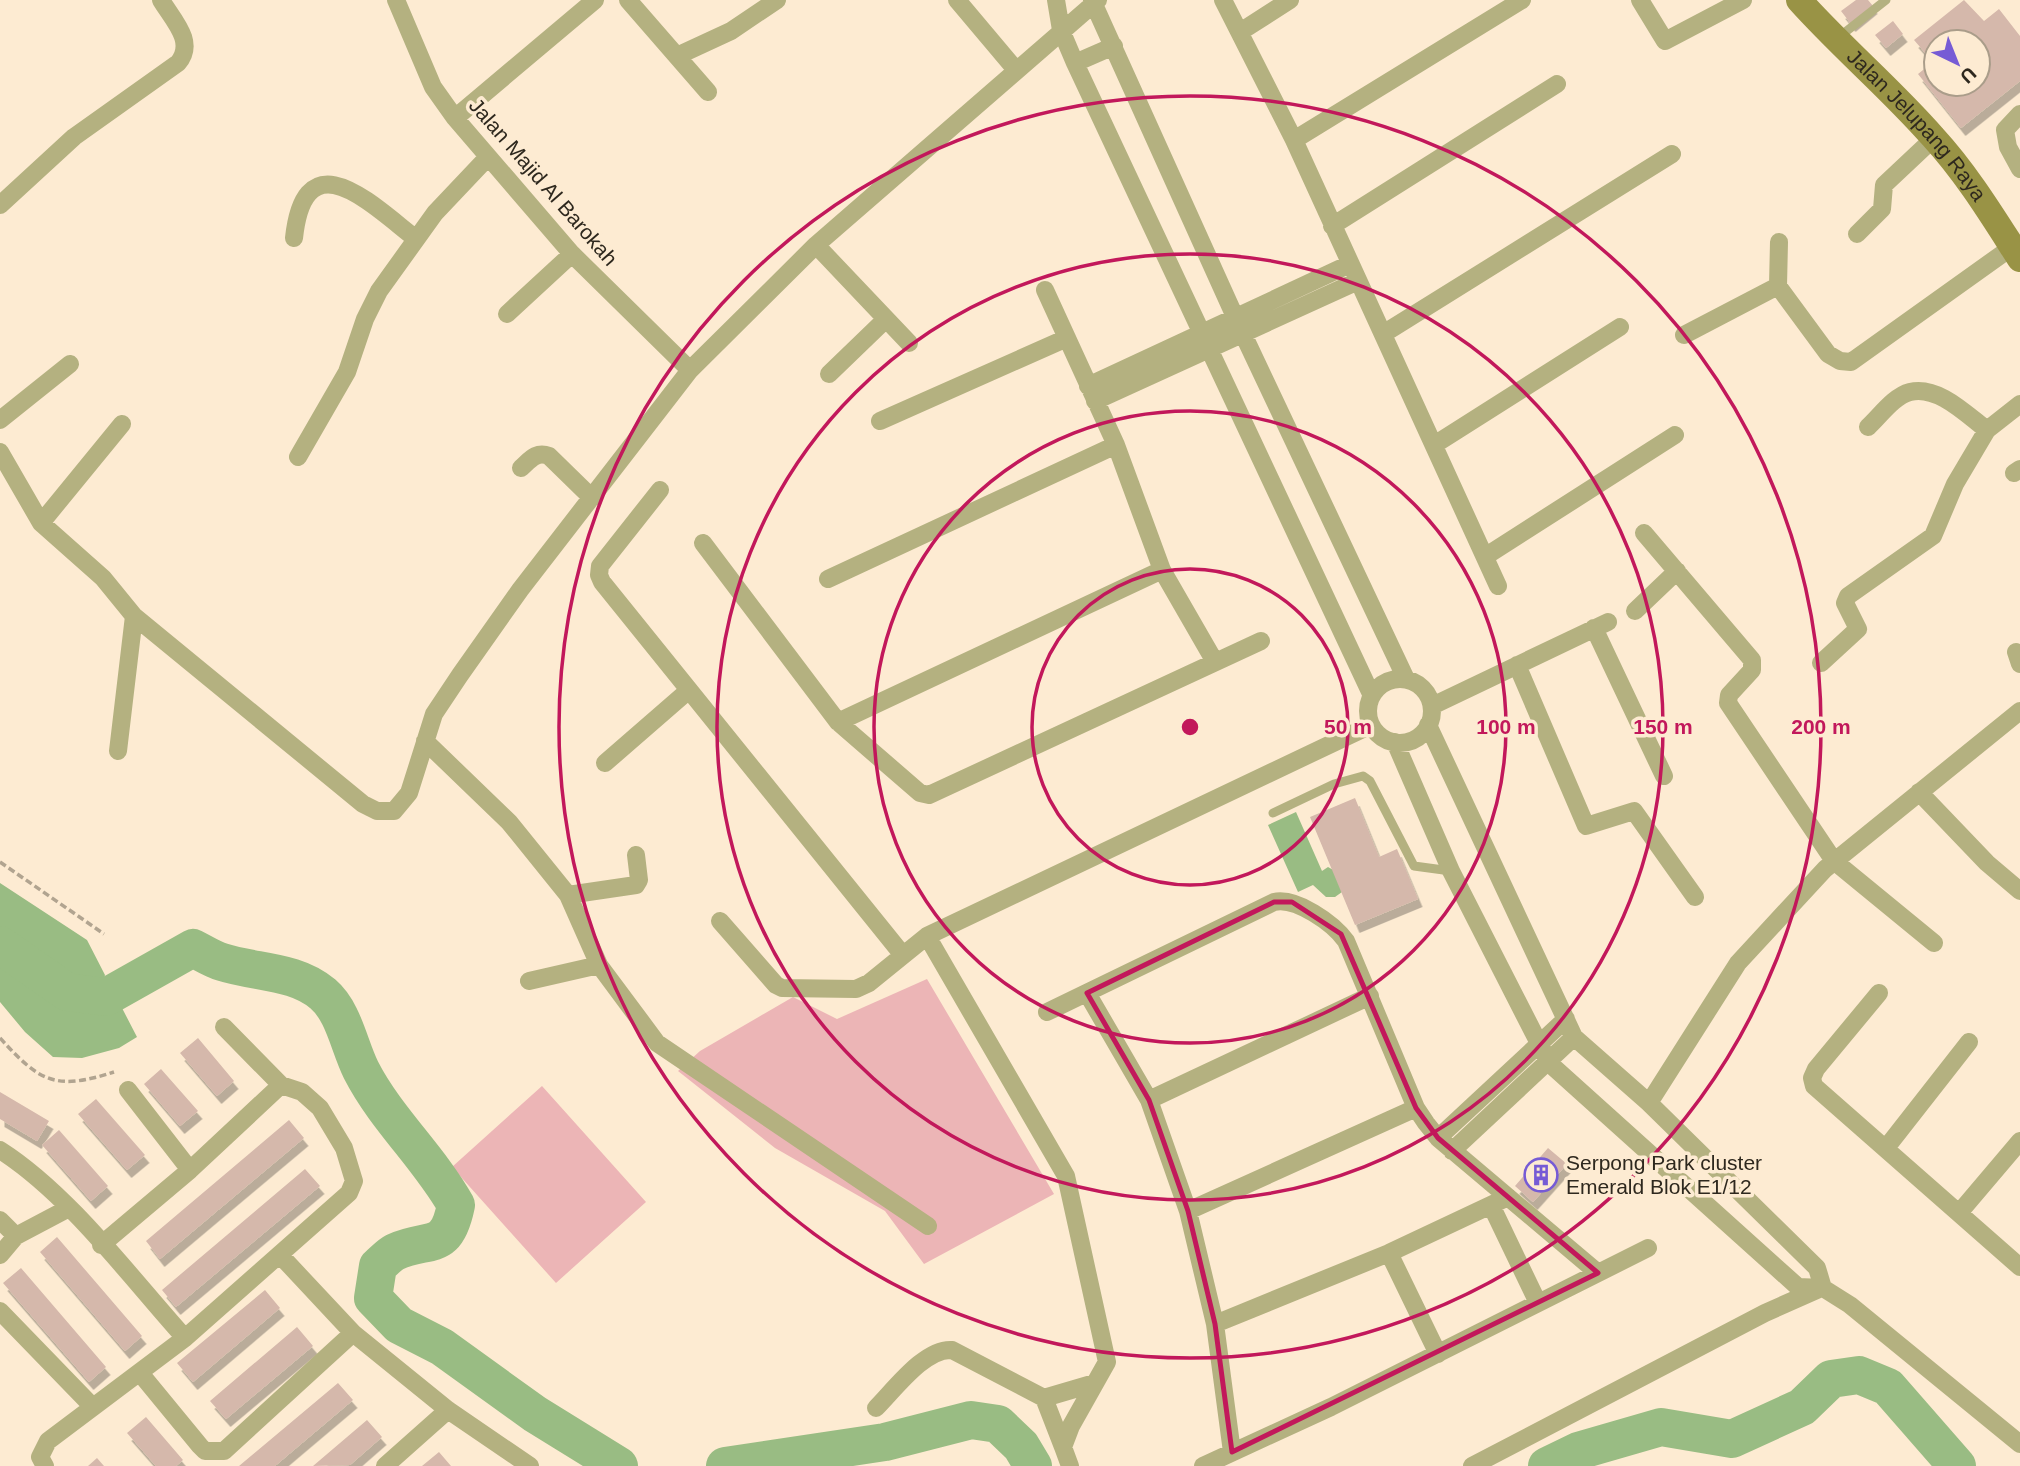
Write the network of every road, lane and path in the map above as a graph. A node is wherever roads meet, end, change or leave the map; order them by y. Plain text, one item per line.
1 (161, 0) edge
2 (396, 0) edge
3 (595, 0) edge
4 (628, 0) edge
5 (777, 0) edge
6 (957, 0) edge
7 (1056, 0) edge
8 (1223, 0) edge
9 (1290, 0) edge
10 (1522, 0) edge
11 (1640, 0) edge
12 (1743, 0) edge
13 (1799, 0) edge
14 (1095, 1) edge
15 (1883, 1) edge
16 (1061, 30) junction
17 (1240, 32) junction
18 (1835, 40) junction
19 (1114, 46) junction
20 (677, 56) junction
21 (1075, 63) junction
22 (1016, 70) junction
23 (1557, 84) dead end
24 (708, 92) dead end
25 (2020, 114) edge
26 (454, 118) junction
27 (1934, 138) junction
28 (1294, 141) junction
29 (1672, 155) dead end
30 (488, 157) junction
31 (2020, 169) edge
32 (0, 205) edge
33 (1332, 226) junction
34 (1857, 234) dead end
35 (295, 237) dead end
36 (415, 239) junction
37 (1779, 242) dead end
38 (816, 245) junction
39 (2016, 253) edge
40 (572, 254) junction
41 (1350, 264) junction
42 (1358, 282) junction
43 (1778, 286) junction
44 (1045, 290) dead end
45 (507, 314) dead end
46 (886, 319) junction
47 (1239, 326) junction
48 (1620, 327) dead end
49 (1383, 334) junction
50 (1684, 335) dead end
51 (1067, 338) junction
52 (1207, 342) junction
53 (909, 343) dead end
54 (70, 364) dead end
55 (690, 370) junction
56 (829, 374) dead end
57 (1092, 394) junction
58 (2020, 404) edge
59 (0, 420) edge
60 (880, 421) dead end
61 (122, 424) dead end
62 (1868, 427) dead end
63 (1987, 430) junction
64 (1675, 435) dead end
65 (1116, 445) junction
66 (1434, 445) junction
67 (0, 452) edge
68 (298, 457) dead end
69 (521, 468) dead end
70 (660, 490) dead end
71 (592, 498) junction
72 (41, 523) junction
73 (1644, 533) dead end
74 (703, 543) dead end
75 (1486, 556) junction
76 (1162, 570) junction
77 (1677, 571) junction
78 (828, 579) dead end
79 (1498, 586) dead end
80 (1635, 611) dead end
81 (134, 616) junction
82 (1261, 641) dead end
83 (1215, 662) junction
84 (1821, 663) dead end
85 (1517, 665) junction
86 (1406, 679) junction
87 (689, 690) junction
88 (1372, 696) junction
89 (1432, 706) junction
90 (2020, 710) edge
91 (838, 722) junction
92 (1371, 725) junction
93 (1429, 725) junction
94 (425, 741) junction
95 (1395, 742) junction
96 (118, 751) dead end
97 (605, 763) dead end
98 (1664, 775) dead end
99 (1919, 792) junction
100 (1273, 813) dead end
101 (636, 855) dead end
102 (1834, 861) junction
103 (0, 862) edge
104 (1451, 871) junction
105 (2020, 891) edge
106 (568, 895) junction
107 (1695, 897) dead end
108 (720, 921) dead end
109 (104, 934) dead end
110 (927, 936) junction
111 (1934, 943) dead end
112 (902, 954) junction
113 (599, 965) junction
114 (529, 981) dead end
115 (1087, 993) junction
116 (1878, 993) dead end
117 (1370, 996) junction
118 (1047, 1012) dead end
119 (1566, 1019) junction
120 (224, 1027) dead end
121 (1574, 1037) junction
122 (0, 1038) edge
123 (1969, 1042) dead end
124 (1539, 1044) junction
125 (1549, 1063) junction
126 (114, 1072) dead end
127 (281, 1085) junction
128 (128, 1090) dead end
129 (1149, 1100) junction
130 (1649, 1102) junction
131 (1416, 1108) junction
132 (1438, 1139) junction
133 (2020, 1141) edge
134 (1886, 1148) junction
135 (0, 1150) edge
136 (1452, 1151) junction
137 (190, 1170) junction
138 (1508, 1197) junction
139 (1491, 1205) junction
140 (69, 1208) junction
141 (1188, 1211) junction
142 (1959, 1213) junction
143 (0, 1220) edge
144 (928, 1226) dead end
145 (16, 1236) junction
146 (101, 1245) junction
147 (1648, 1248) dead end
148 (1389, 1253) junction
149 (0, 1255) edge
150 (280, 1255) junction
151 (2020, 1267) edge
152 (1598, 1273) junction
153 (1823, 1288) junction
154 (1538, 1303) junction
155 (0, 1311) edge
156 (1215, 1324) junction
157 (353, 1333) junction
158 (184, 1338) junction
159 (1438, 1354) junction
160 (140, 1373) junction
161 (1094, 1383) junction
162 (1044, 1398) junction
163 (92, 1406) junction
164 (876, 1408) dead end
165 (448, 1410) junction
166 (2019, 1441) edge
167 (1063, 1447) junction
168 (1232, 1452) junction
169 (205, 1458) edge
170 (46, 1466) edge
171 (385, 1466) edge
172 (530, 1466) edge
173 (1070, 1466) edge
174 (1203, 1466) edge
175 (1472, 1466) edge

1 - 32 street
2 - 26 street, Jalan Majid Al Barokah
3 - 26 street
4 - 20 street
5 - 20 street
6 - 22 street
7 - 16 street
8 - 17 street
9 - 17 street
10 - 28 street
11 - 12 street
13 - 18 street, Jalan Jelupang Raya
14 - 16 street
14 - 19 street
15 - 18 lane
16 - 21 street
16 - 22 street
17 - 28 street
18 - 27 street, Jalan Jelupang Raya
19 - 21 street
19 - 47 street
20 - 24 street
21 - 52 street
22 - 38 street
23 - 33 street
25 - 31 street
26 - 30 street, Jalan Majid Al Barokah
27 - 34 street
27 - 39 street, Jalan Jelupang Raya
28 - 33 street
29 - 49 street
30 - 36 street
30 - 40 street, Jalan Majid Al Barokah
33 - 41 street
35 - 36 street
36 - 68 street
37 - 43 street
38 - 46 street
38 - 55 street
39 - 43 street
40 - 45 street
40 - 55 street, Jalan Majid Al Barokah
41 - 42 street
41 - 47 street
42 - 47 street
42 - 49 street
43 - 50 street
44 - 51 street
46 - 53 street
46 - 56 street
47 - 52 street
47 - 86 street
48 - 66 street
49 - 66 street
51 - 57 street
51 - 60 street
52 - 57 street
52 - 88 street
54 - 59 street
55 - 71 street
57 - 65 street
58 - 63 street
61 - 72 street
62 - 63 street
63 - 84 street
64 - 75 street
65 - 76 street
65 - 78 street
66 - 75 street
67 - 72 street
69 - 71 street
70 - 87 street
71 - 94 street
72 - 81 street
73 - 77 street
74 - 91 street
75 - 79 street
76 - 83 street
76 - 91 street
77 - 80 street
77 - 102 street
81 - 94 street
81 - 96 street
82 - 83 street
83 - 91 street
85 - 89 street
85 - 98 street
85 - 107 street
86 - 88 street
86 - 89 street
87 - 97 street
87 - 112 street
88 - 92 street
89 - 93 street
90 - 99 street
92 - 95 street
92 - 110 street
93 - 95 street
93 - 119 street
94 - 106 street
95 - 104 street
99 - 102 street
99 - 105 street
100 - 104 lane
101 - 106 street
102 - 111 street
102 - 130 street
103 - 109 path
104 - 124 street
106 - 113 street
108 - 112 street
110 - 112 street
110 - 161 street
113 - 114 street
113 - 144 street
115 - 117 street
115 - 118 street
115 - 129 street
116 - 134 street
117 - 129 street
117 - 131 street
119 - 121 street
119 - 124 street
120 - 127 street
121 - 125 street
121 - 130 street
122 - 126 path
123 - 134 street
124 - 125 street
124 - 132 street
125 - 136 street
125 - 153 street
127 - 137 street
127 - 150 street
128 - 137 street
129 - 141 street
130 - 153 street
131 - 132 street
131 - 141 street
132 - 136 street
133 - 142 street
134 - 142 street
135 - 140 street
136 - 138 street
137 - 146 street
138 - 139 street
138 - 152 street
139 - 148 street
139 - 154 street
140 - 145 street
140 - 146 street
141 - 156 street
142 - 151 street
143 - 145 street
145 - 149 street
146 - 158 street
147 - 152 street
148 - 156 street
148 - 159 street
150 - 157 street
150 - 158 street
152 - 154 street
153 - 166 street
153 - 175 street
154 - 159 street
155 - 163 street
156 - 168 street
157 - 165 street
157 - 169 street
158 - 160 street
159 - 168 street
160 - 163 street
160 - 169 street
161 - 162 street
161 - 167 street
162 - 164 street
162 - 167 street
163 - 170 street
165 - 171 street
165 - 172 street
167 - 173 street
168 - 174 street

